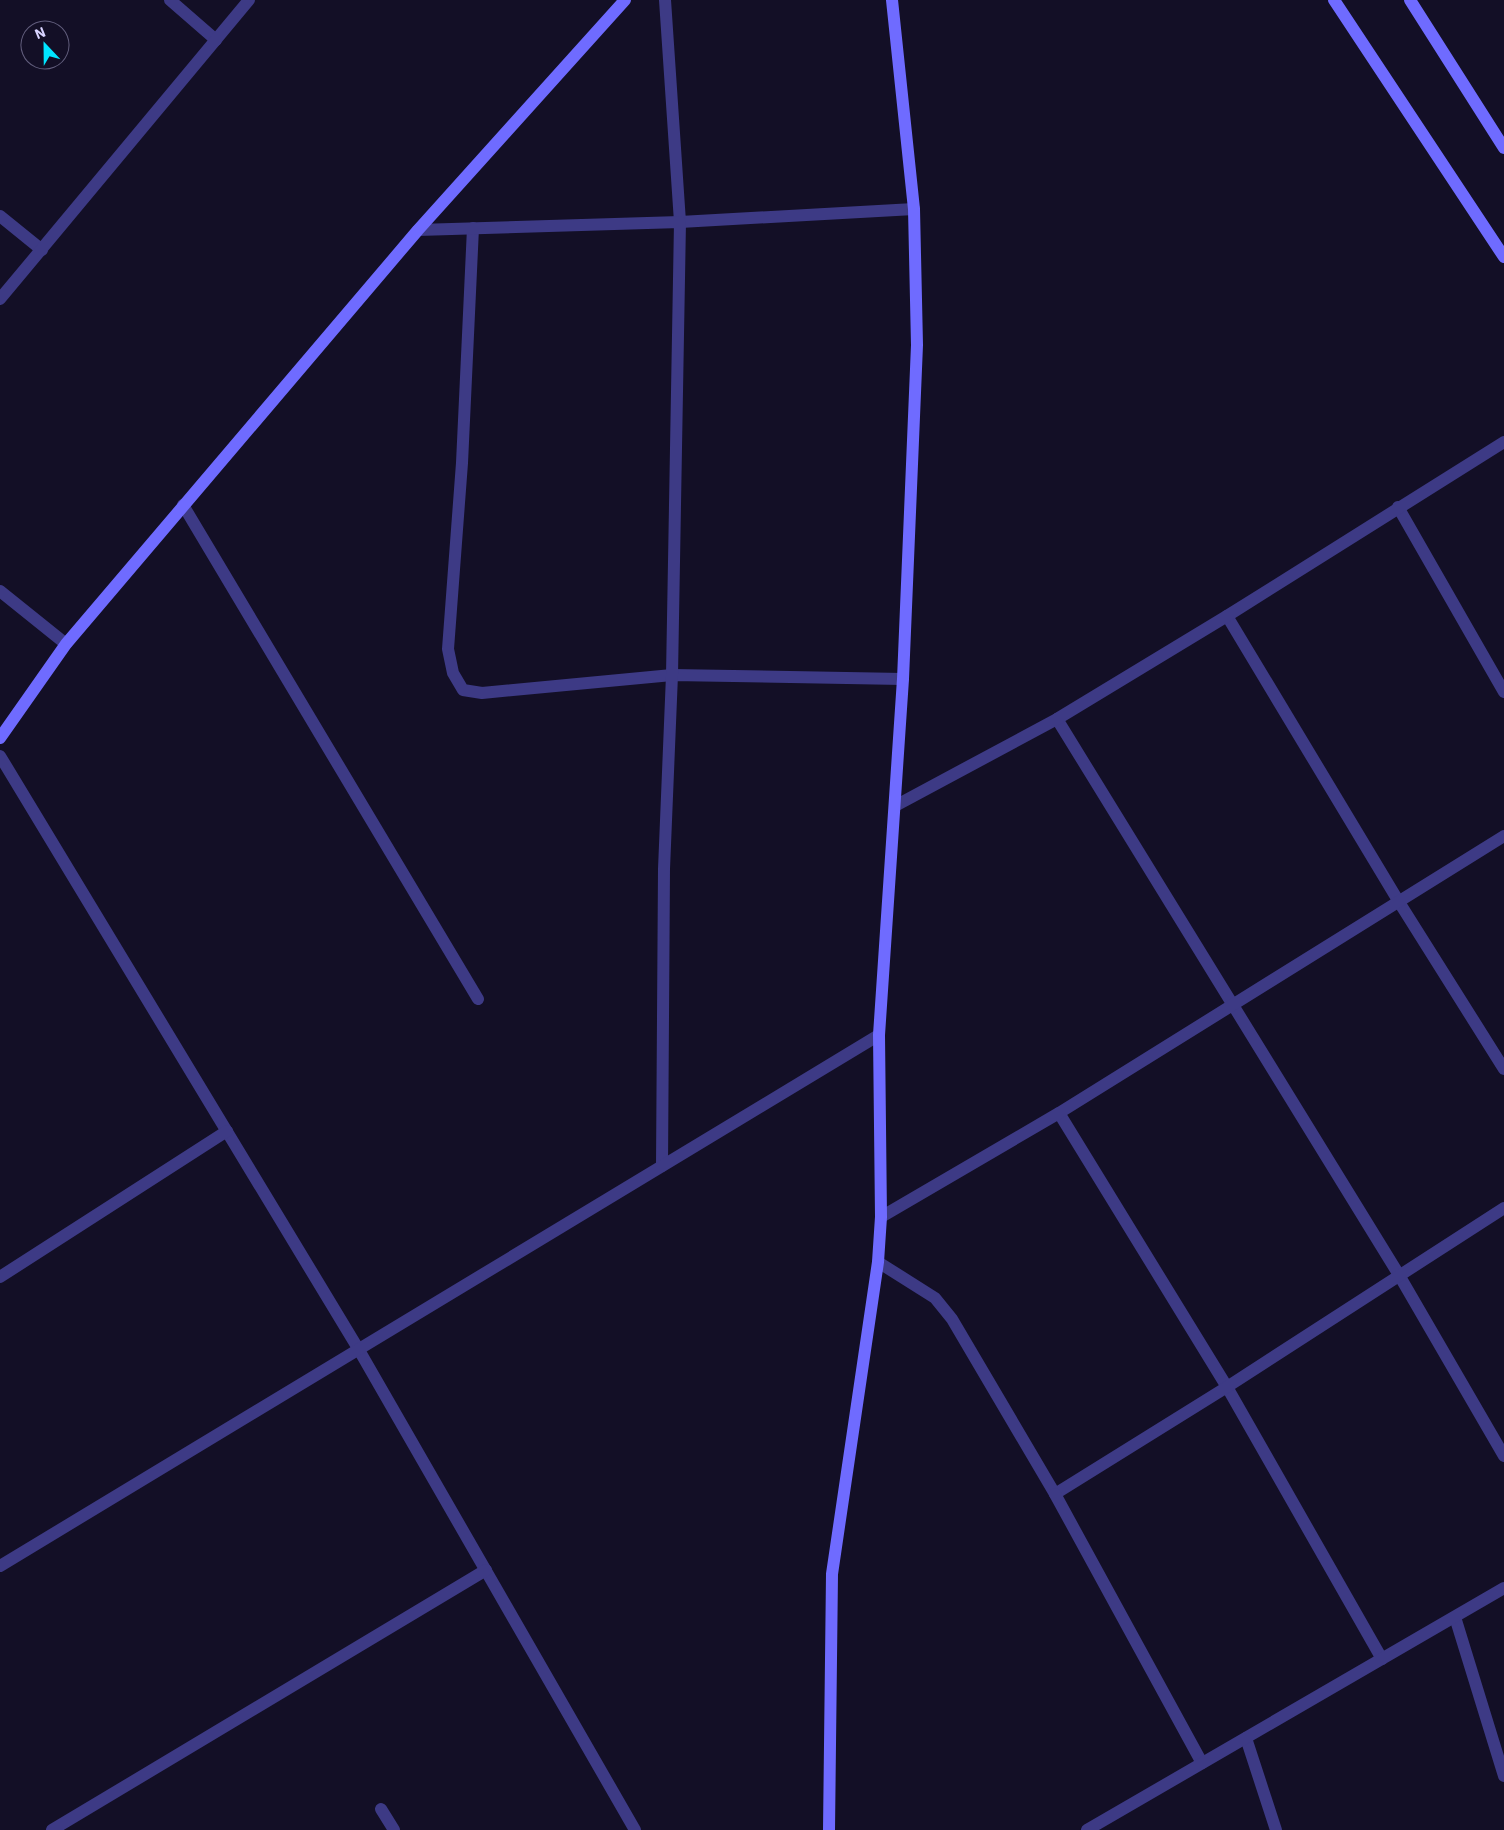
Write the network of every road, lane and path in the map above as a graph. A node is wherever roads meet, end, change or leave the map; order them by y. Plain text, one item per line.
1 (170, 0) edge
2 (249, 0) edge
3 (625, 0) edge
4 (665, 0) edge
5 (892, 0) edge
6 (1334, 0) edge
7 (1410, 0) edge
8 (216, 40) junction
9 (1504, 148) edge
10 (914, 209) junction
11 (0, 216) edge
12 (680, 222) junction
13 (473, 228) junction
14 (418, 230) junction
15 (42, 250) junction
16 (1504, 257) edge
17 (0, 299) edge
18 (1504, 442) edge
19 (184, 505) junction
20 (1398, 507) junction
21 (0, 592) edge
22 (1227, 616) junction
23 (66, 644) junction
24 (672, 675) junction
25 (903, 680) junction
26 (1504, 692) edge
27 (1057, 719) junction
28 (0, 738) edge
29 (0, 756) edge
30 (895, 806) junction
31 (1504, 836) edge
32 (1400, 902) junction
33 (478, 999) dead end
34 (1232, 1007) junction
35 (879, 1035) junction
36 (1504, 1069) edge
37 (1059, 1113) junction
38 (227, 1131) junction
39 (662, 1166) junction
40 (1504, 1208) edge
41 (881, 1217) junction
42 (878, 1262) junction
43 (2, 1271) edge
44 (1398, 1275) junction
45 (359, 1350) junction
46 (1227, 1387) junction
47 (1504, 1456) edge
48 (1055, 1494) junction
49 (0, 1566) edge
50 (486, 1570) junction
51 (1504, 1588) edge
52 (1455, 1616) junction
53 (1382, 1658) junction
54 (1246, 1738) junction
55 (1202, 1763) junction
56 (1504, 1776) edge
57 (381, 1809) dead end
58 (52, 1830) edge
59 (394, 1830) edge
60 (635, 1830) edge
61 (829, 1830) edge
62 (1087, 1830) edge
63 (1276, 1830) edge

1 - 8 street
2 - 8 street
3 - 14 street
4 - 12 street
5 - 10 street
6 - 16 street
7 - 9 street
8 - 15 street
10 - 12 street
10 - 25 street
11 - 15 street
12 - 13 street
12 - 24 street
13 - 14 street
13 - 24 street
14 - 19 street
15 - 17 street
18 - 20 street
19 - 23 street
19 - 33 street
20 - 22 street
20 - 26 street
21 - 23 street
22 - 27 street
22 - 32 street
23 - 28 street
24 - 25 street
24 - 39 street
25 - 30 street
27 - 30 street
27 - 34 street
29 - 38 street
30 - 35 street
31 - 32 street
32 - 34 street
32 - 36 street
34 - 37 street
34 - 44 street
35 - 39 street
35 - 41 street
37 - 41 street
37 - 46 street
38 - 43 street
38 - 45 street
39 - 45 street
40 - 44 street
41 - 42 street
42 - 48 street
42 - 61 street
44 - 46 street
44 - 47 street
45 - 49 street
45 - 50 street
46 - 48 street
46 - 53 street
48 - 55 street
50 - 58 street
50 - 60 street
51 - 52 street
52 - 53 street
52 - 56 street
53 - 54 street
54 - 55 street
54 - 63 street
55 - 62 street
57 - 59 street

